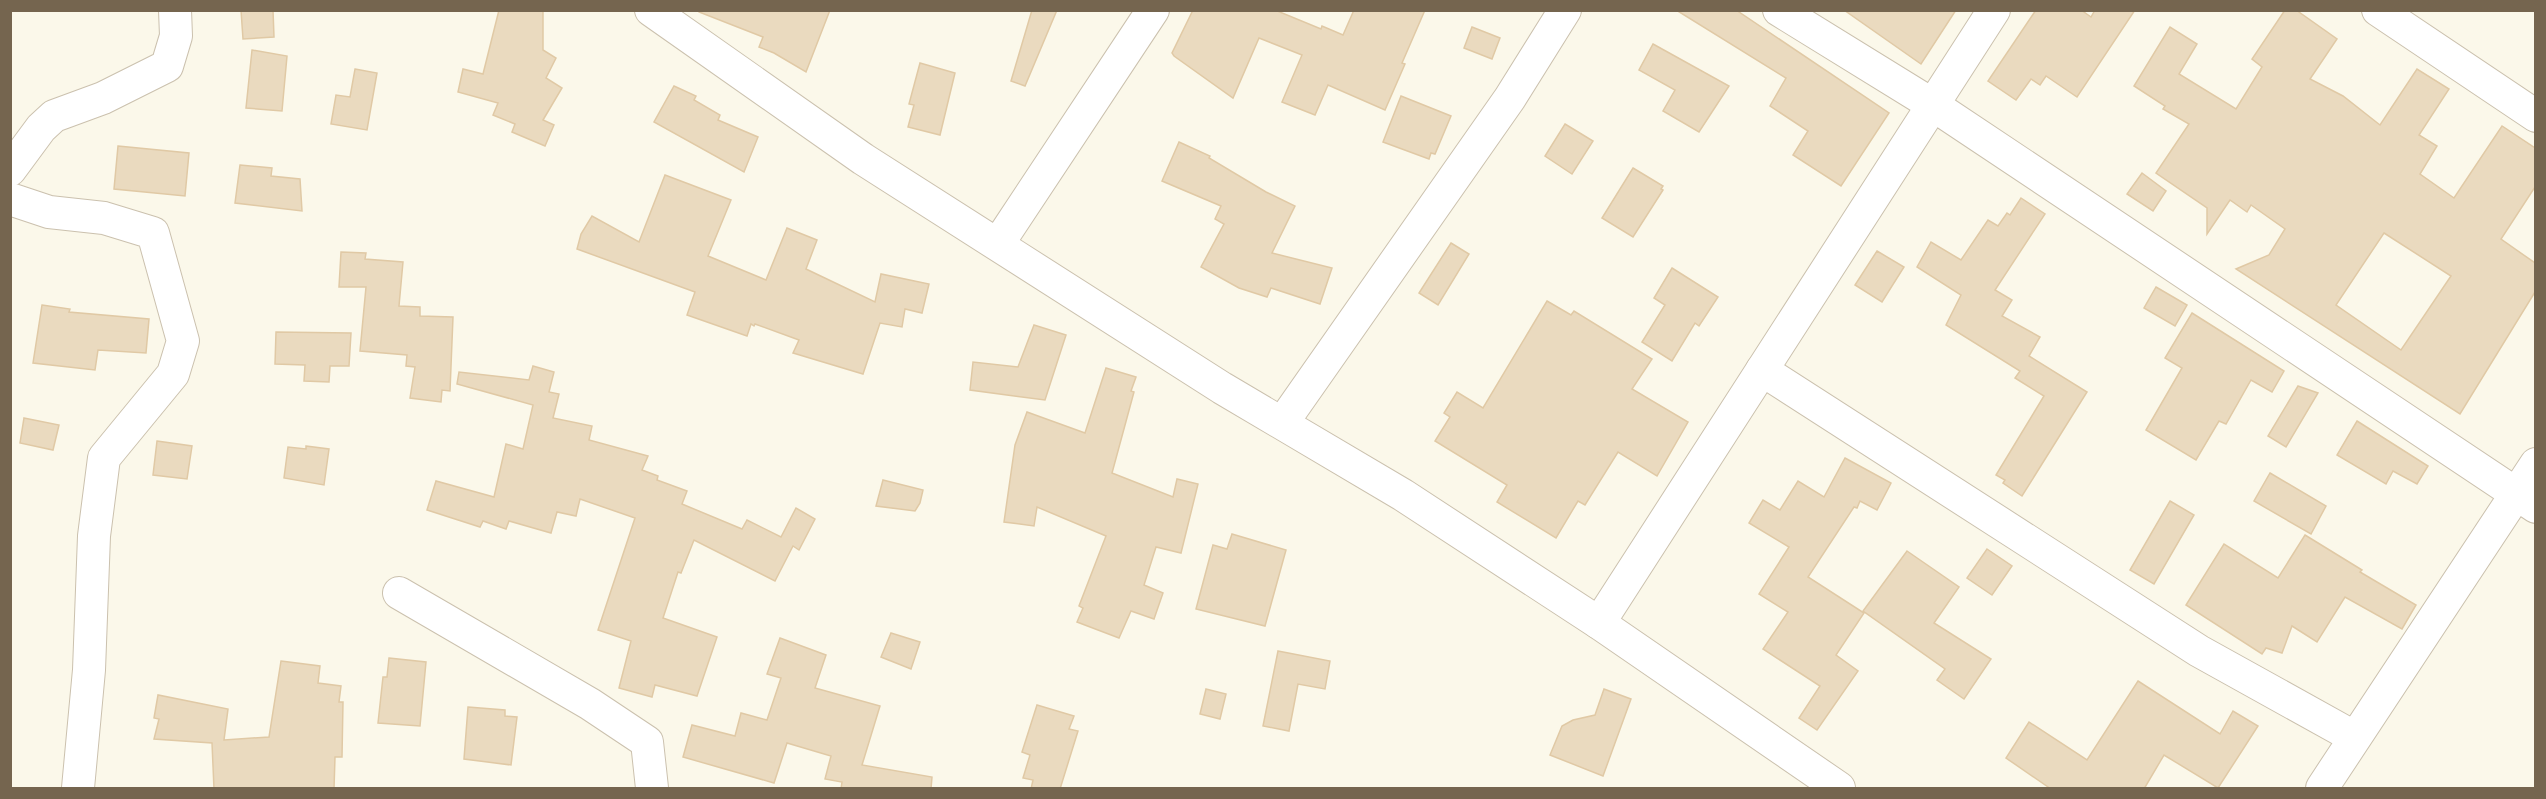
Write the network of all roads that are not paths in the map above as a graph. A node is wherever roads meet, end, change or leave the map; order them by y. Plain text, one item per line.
1 (175, 10) edge
2 (651, 10) edge
3 (1153, 10) edge
4 (1565, 10) edge
5 (1779, 10) edge
6 (1994, 10) edge
7 (2378, 10) edge
8 (1933, 105) junction
9 (2535, 116) edge
10 (10, 170) edge
11 (10, 199) edge
12 (998, 244) junction
13 (1762, 370) junction
14 (1283, 422) junction
15 (2535, 464) edge
16 (2525, 500) edge
17 (399, 593) dead end
18 (1599, 623) junction
19 (2354, 737) junction
20 (78, 789) edge
21 (652, 789) edge
22 (1839, 789) edge
23 (2322, 789) edge

1 - 10 street
2 - 12 street
3 - 12 street
4 - 14 street
5 - 8 street
6 - 8 street
7 - 9 street
8 - 13 street
8 - 16 street
11 - 20 street
12 - 14 street
13 - 18 street
13 - 19 street
14 - 18 street
15 - 16 street
16 - 19 street
17 - 21 street
18 - 22 street
19 - 23 street

